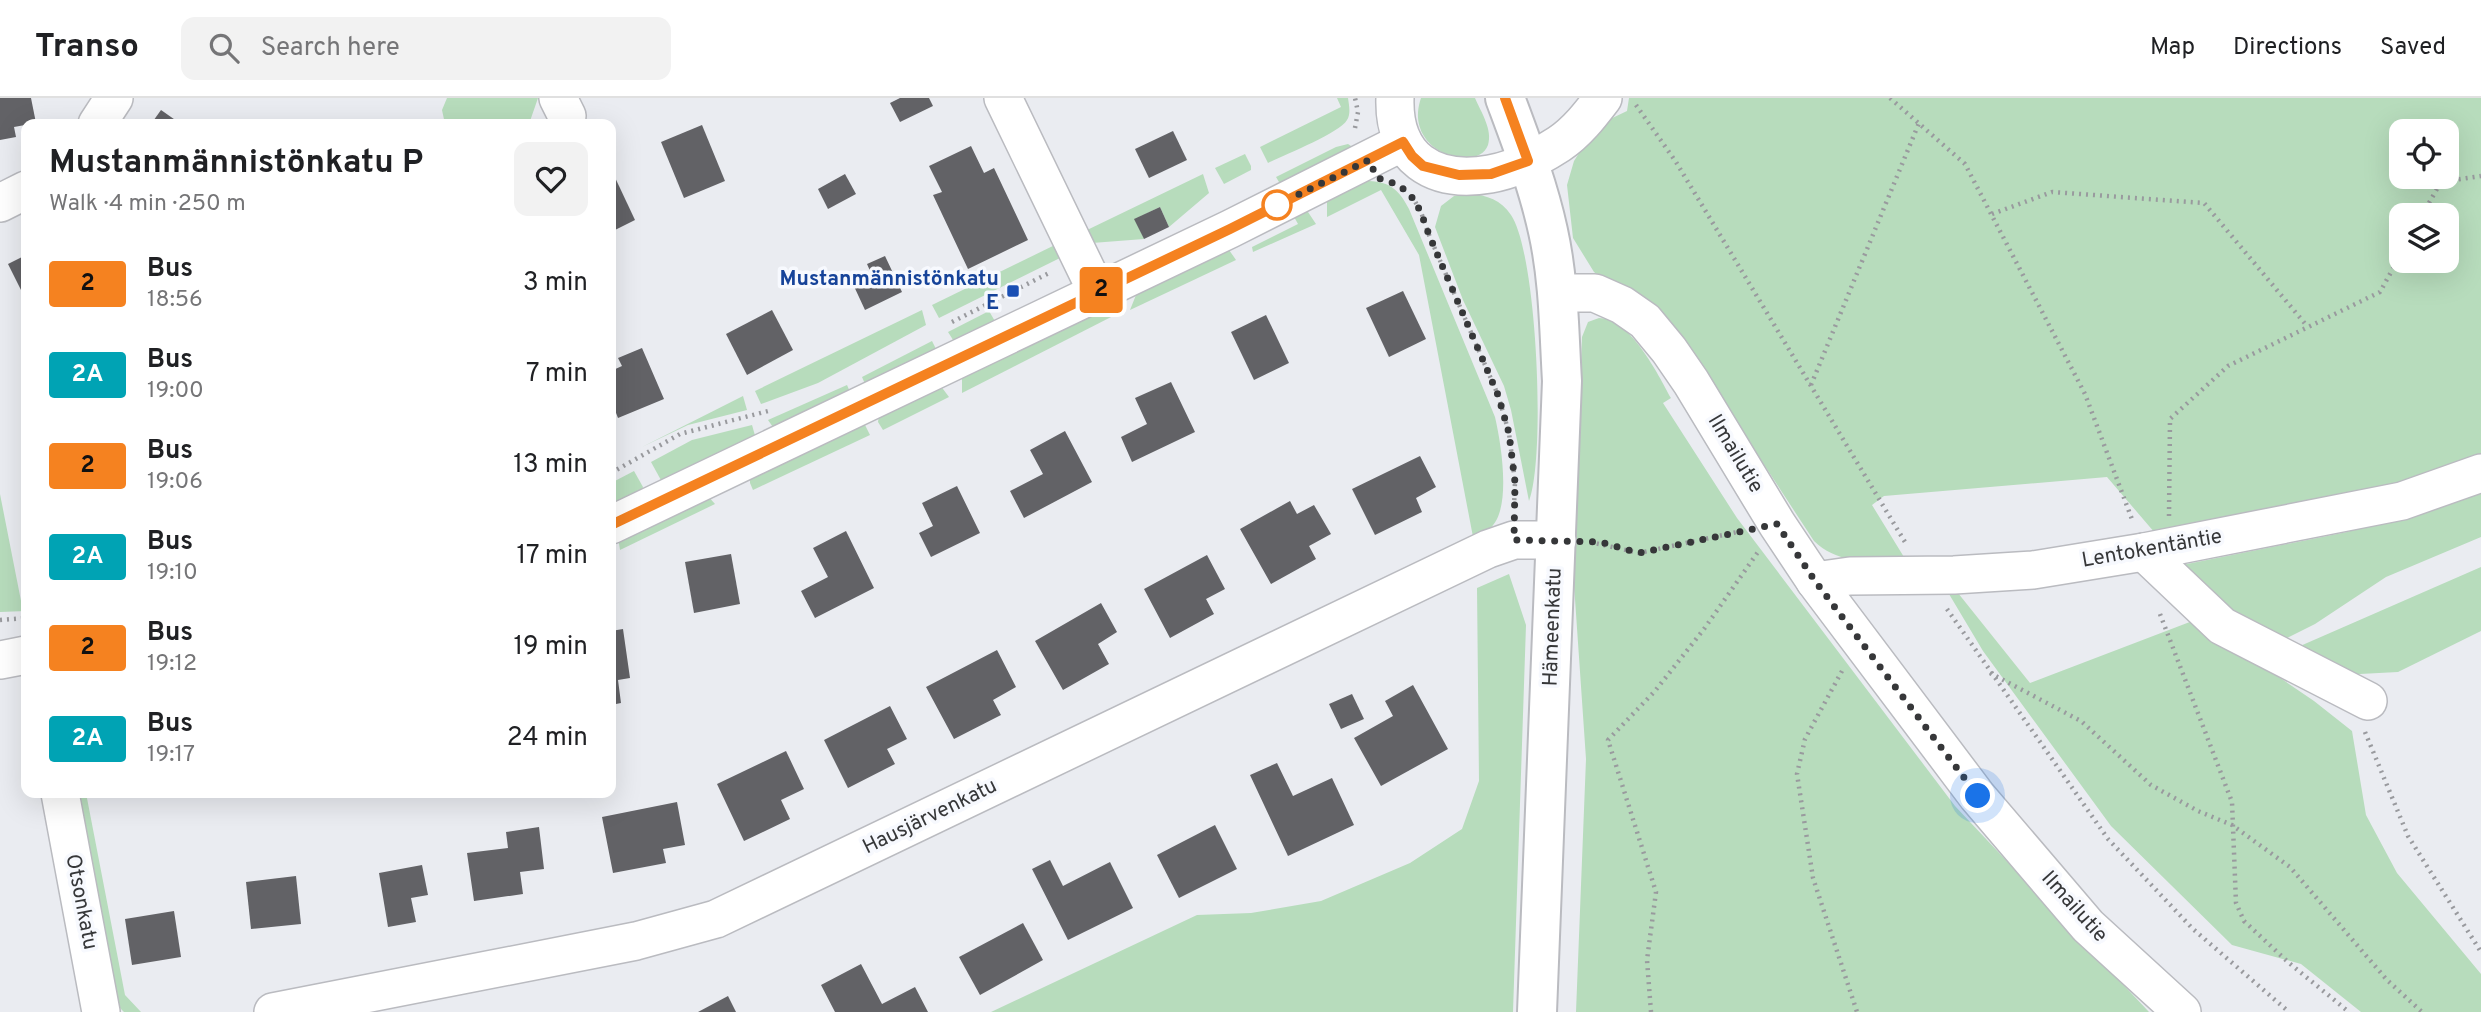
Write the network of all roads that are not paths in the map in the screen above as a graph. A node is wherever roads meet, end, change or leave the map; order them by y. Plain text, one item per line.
1 (114, 98) edge
2 (1003, 98) edge
3 (1395, 98) edge
4 (1505, 98) edge
5 (1618, 100) edge
6 (100, 119) edge
7 (1403, 142) junction
8 (1528, 161) junction
9 (21, 192) edge
10 (0, 203) edge
11 (1097, 292) junction
12 (1558, 293) junction
13 (2481, 473) edge
14 (616, 523) edge
15 (1557, 540) junction
16 (2156, 550) junction
17 (1815, 581) junction
18 (21, 656) edge
19 (0, 660) edge
20 (2366, 716) road end
21 (61, 798) edge
22 (101, 1012) edge
23 (273, 1012) edge
24 (1537, 1012) edge
25 (2182, 1012) edge

1 - 6 street
2 - 11 street
3 - 7 street
4 - 8 main road, Hämeenkatu
5 - 8 street
7 - 8 street
7 - 11 street
8 - 12 main road, Hämeenkatu
9 - 10 street
11 - 14 street
12 - 15 main road, Hämeenkatu
12 - 17 street, Ilmailutie
13 - 16 street, Lentokentäntie
15 - 23 street, Hausjärvenkatu
15 - 24 main road, Hämeenkatu
16 - 17 street, Lentokentäntie
16 - 20 street
17 - 25 street, Ilmailutie
18 - 19 street
21 - 22 street, Otsonkatu

